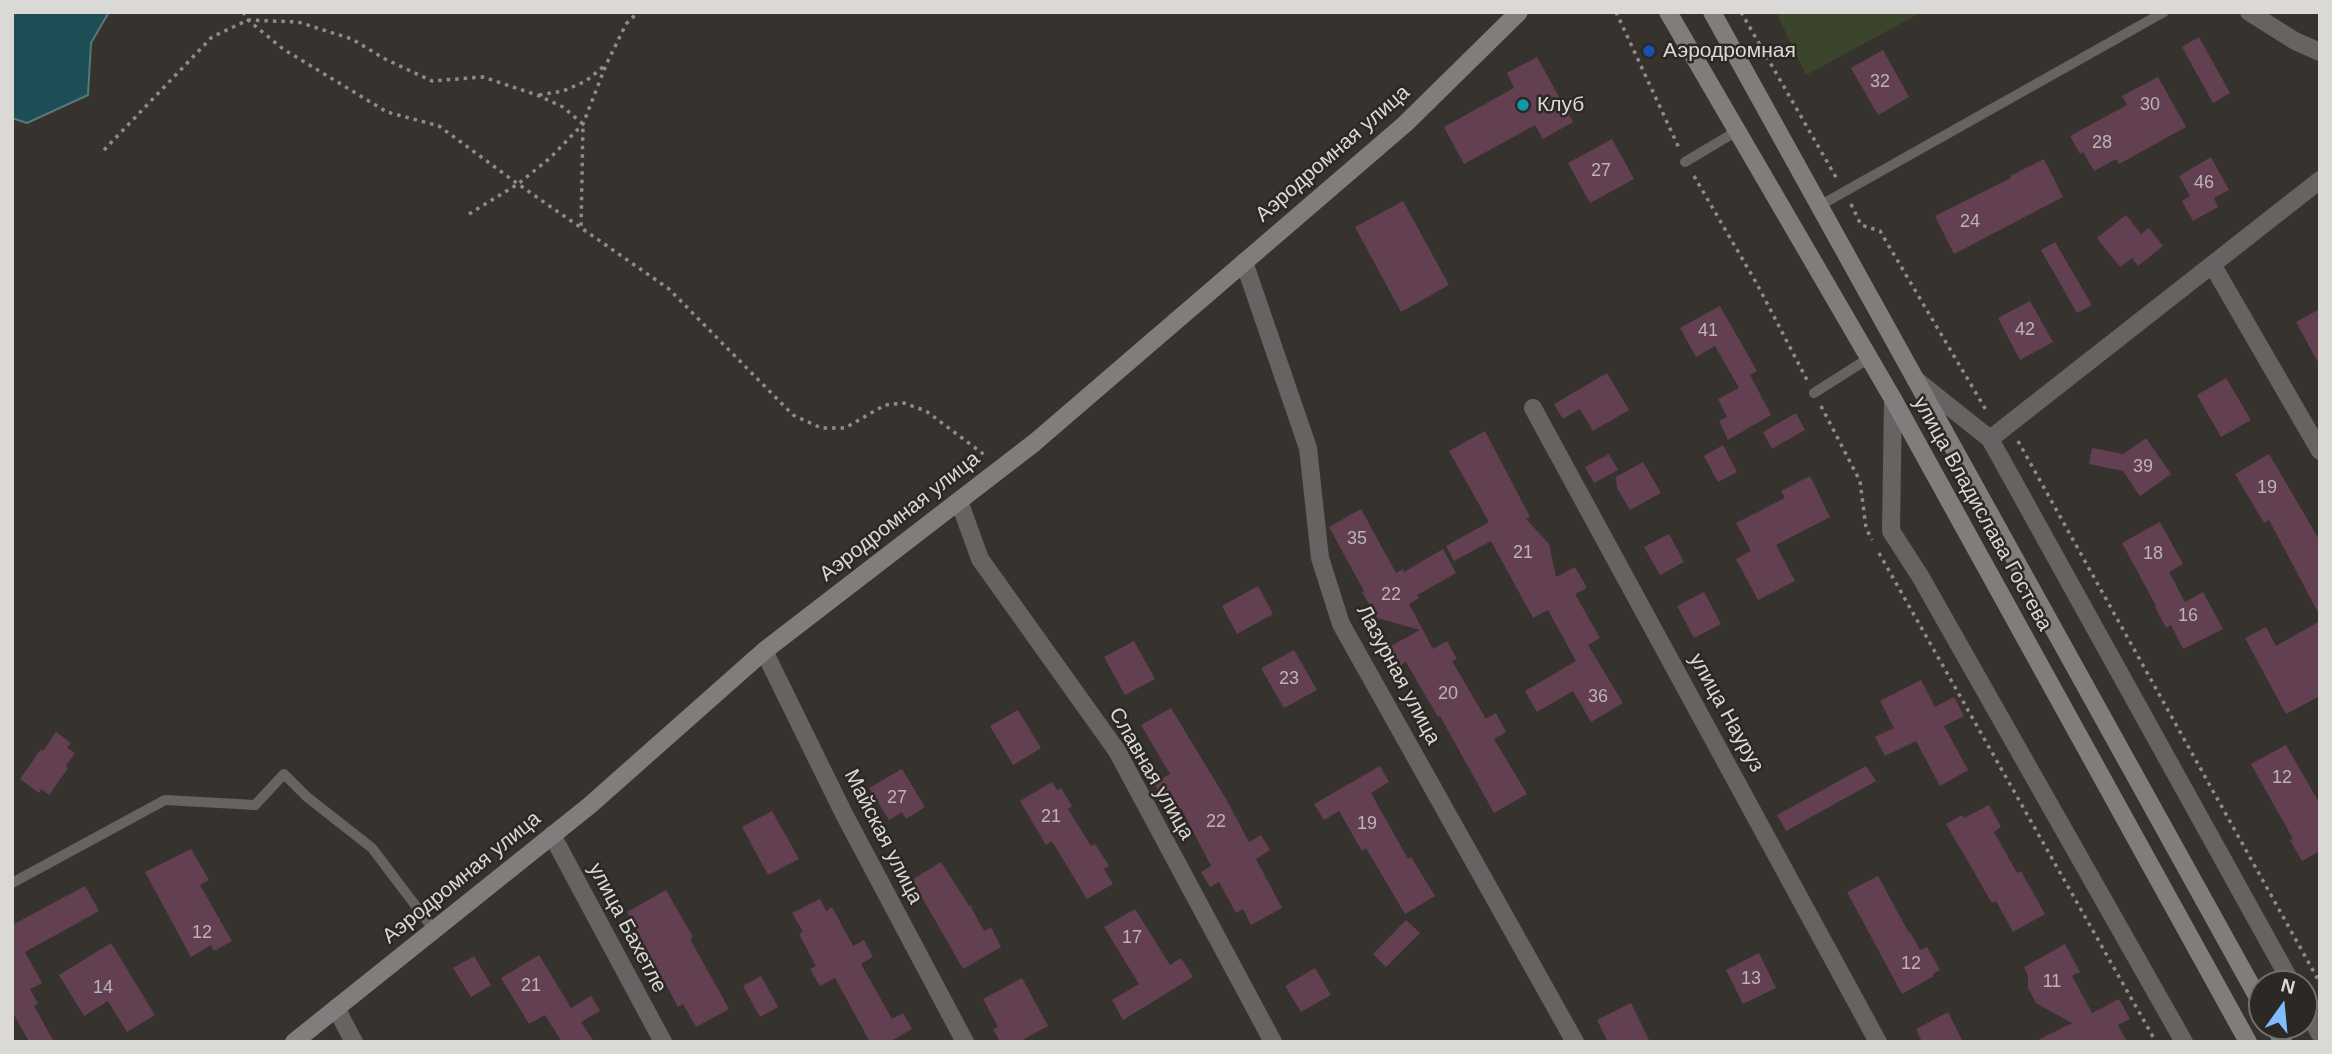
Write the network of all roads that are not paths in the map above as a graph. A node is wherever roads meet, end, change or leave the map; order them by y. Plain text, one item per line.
1 (1519, 12) edge
2 (1668, 12) edge
3 (1712, 12) edge
4 (2164, 12) edge
5 (2249, 12) edge
6 (2320, 52) edge
7 (1737, 131) junction
8 (1685, 162) dead end
9 (2320, 180) edge
10 (1819, 206) junction
11 (1244, 262) junction
12 (2213, 266) junction
13 (1869, 358) junction
14 (1914, 379) junction
15 (1814, 393) dead end
16 (1893, 399) junction
17 (1533, 408) dead end
18 (1990, 439) junction
19 (2320, 451) edge
20 (959, 501) junction
21 (764, 651) junction
22 (552, 835) junction
23 (12, 883) edge
24 (434, 930) junction
25 (2284, 970) edge
26 (2248, 980) edge
27 (336, 1008) junction
28 (294, 1042) edge
29 (354, 1042) edge
30 (663, 1042) edge
31 (965, 1042) edge
32 (1273, 1042) edge
33 (1575, 1042) edge
34 (1878, 1042) edge
35 (2184, 1042) edge
36 (2248, 1042) edge

1 - 11 main road, Аэродромная улица
2 - 7 main road, улица Владислава Гостева
3 - 10 main road, улица Владислава Гостева
4 - 10 lane
5 - 6 street
7 - 8 lane
7 - 13 main road, улица Владислава Гостева
9 - 12 street
10 - 14 main road, улица Владислава Гостева
11 - 20 main road, Аэродромная улица
11 - 33 street, Лазурная улица
12 - 18 street
12 - 19 street
13 - 15 lane
13 - 16 main road, улица Владислава Гостева
14 - 18 street
14 - 26 main road, улица Владислава Гостева
16 - 35 street
16 - 36 main road, улица Владислава Гостева
17 - 34 street, улица Науруз
18 - 25 street
20 - 21 main road, Аэродромная улица
20 - 32 street, Славная улица
21 - 22 main road, Аэродромная улица
21 - 31 street, Майская улица
22 - 24 main road, Аэродромная улица
22 - 30 street, улица Бахетле
23 - 24 lane
24 - 27 main road, Аэродромная улица
27 - 28 main road, Аэродромная улица
27 - 29 street

